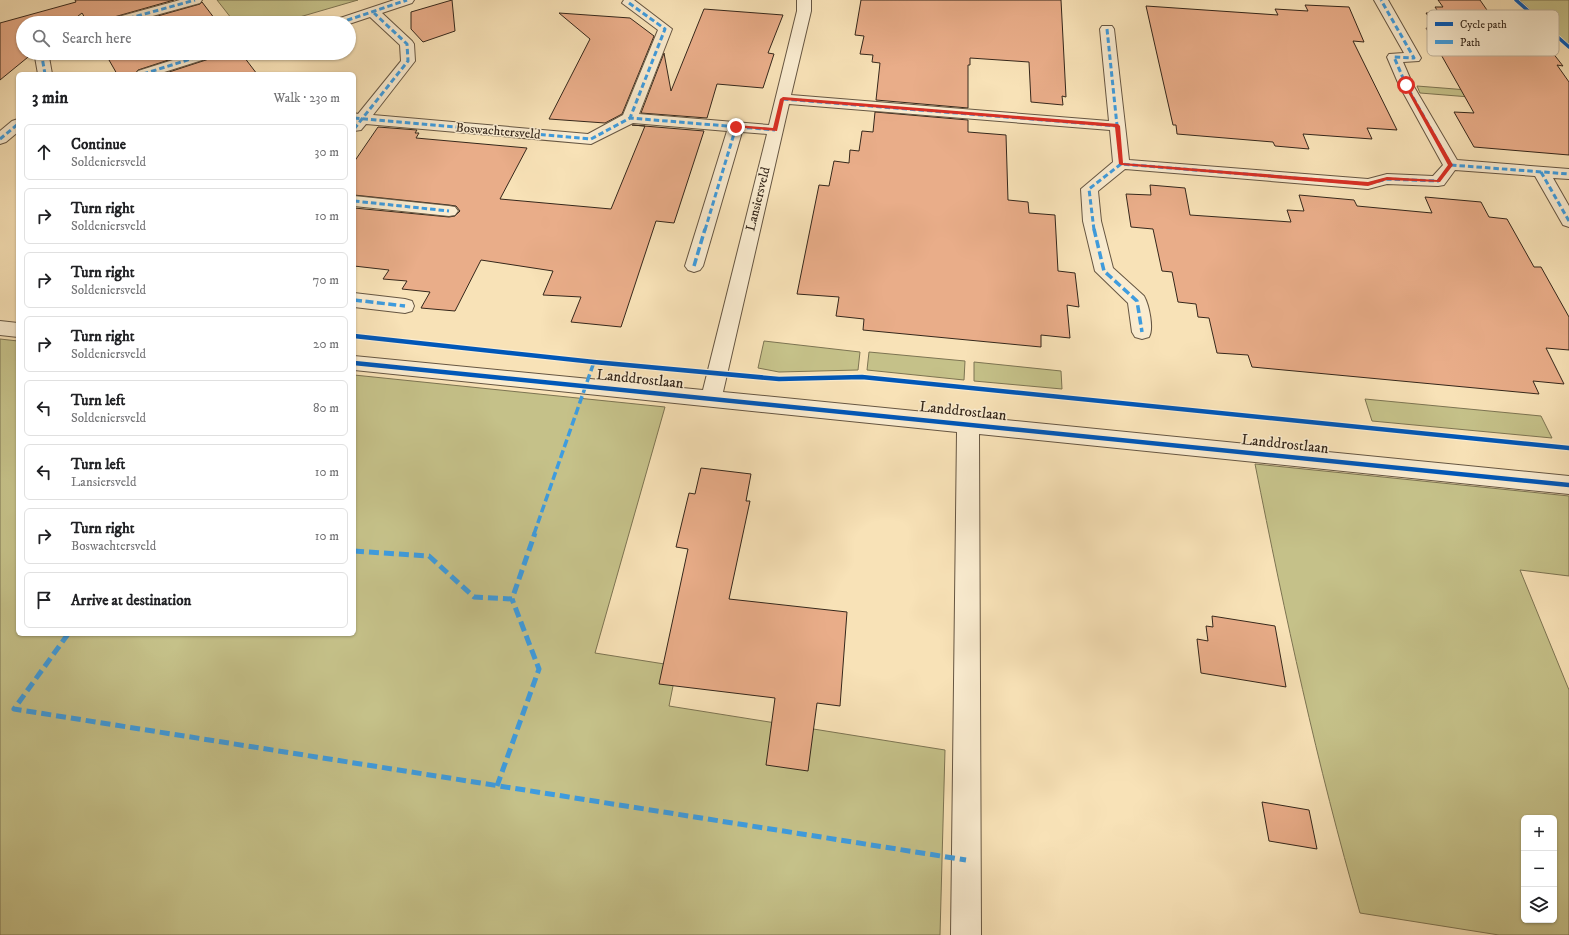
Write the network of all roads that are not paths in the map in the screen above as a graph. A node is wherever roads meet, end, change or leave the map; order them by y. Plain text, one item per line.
1 (195, 0) edge
2 (407, 0) edge
3 (804, 0) edge
4 (1381, 0) edge
5 (388, 3) edge
6 (629, 3) dead end
7 (374, 12) junction
8 (137, 16) edge
9 (356, 18) edge
10 (1107, 29) dead end
11 (43, 60) edge
12 (188, 60) edge
13 (45, 72) edge
14 (149, 72) edge
15 (783, 99) junction
16 (630, 118) junction
17 (357, 122) edge
18 (16, 126) edge
19 (1118, 126) junction
20 (736, 127) junction
21 (775, 130) junction
22 (0, 140) edge
23 (1121, 164) junction
24 (1451, 165) junction
25 (1541, 172) junction
26 (1569, 174) edge
27 (356, 201) edge
28 (449, 211) dead end
29 (1569, 221) edge
30 (694, 266) dead end
31 (356, 300) edge
32 (405, 306) dead end
33 (0, 328) edge
34 (16, 330) edge
35 (1142, 332) dead end
36 (356, 363) edge
37 (711, 398) junction
38 (968, 424) junction
39 (1569, 485) edge
40 (966, 935) edge

1 - 8 street
2 - 5 street
3 - 15 street, Lansiersveld
4 - 24 street
5 - 7 street
6 - 16 street
7 - 9 street
7 - 17 street, Boswachtersveld
10 - 19 street
11 - 13 street
12 - 14 street
15 - 19 street
15 - 21 street, Lansiersveld
16 - 17 street, Boswachtersveld
16 - 20 street
18 - 22 street
19 - 23 street
20 - 21 street
20 - 30 street
21 - 37 street, Lansiersveld
23 - 24 street
23 - 35 street
24 - 25 street
25 - 26 street
25 - 29 street
27 - 28 street
31 - 32 street
33 - 34 street
36 - 37 street, Landdrostlaan
37 - 38 street, Landdrostlaan
38 - 39 street, Landdrostlaan
38 - 40 street

